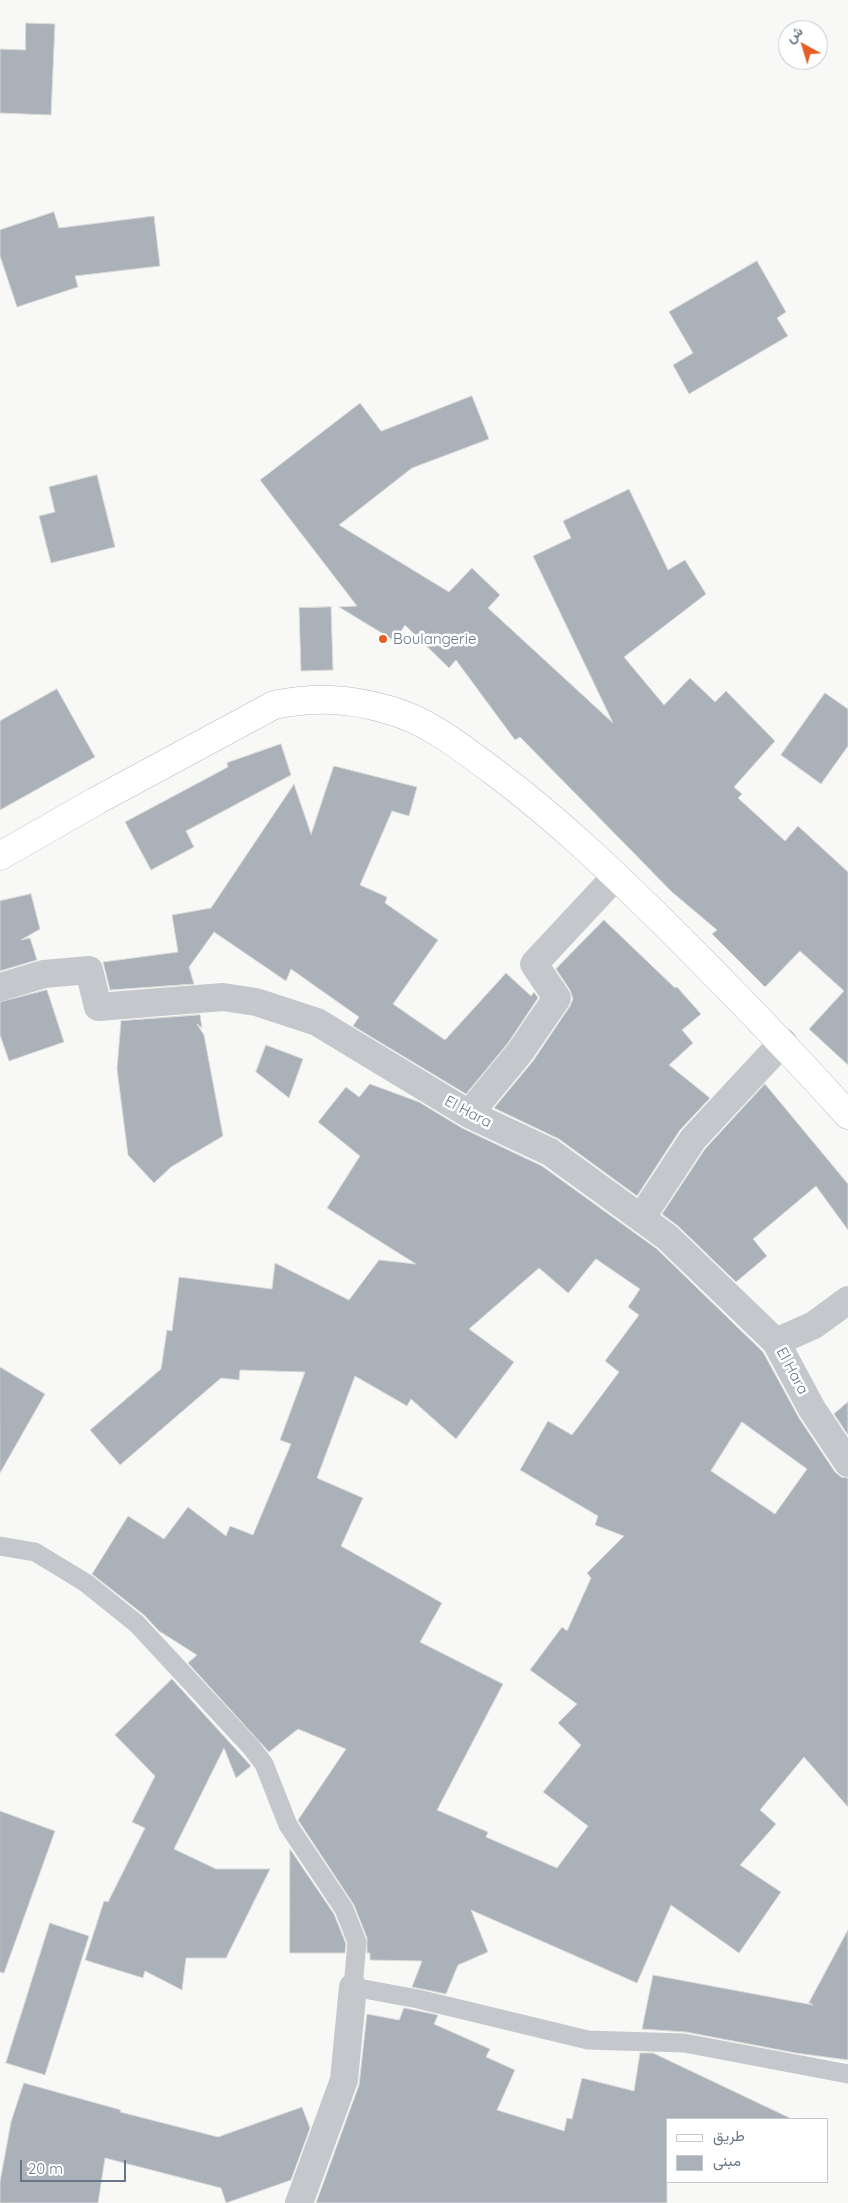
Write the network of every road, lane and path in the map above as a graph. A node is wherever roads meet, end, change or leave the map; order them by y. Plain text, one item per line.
1 (0, 856) edge
2 (616, 876) junction
3 (0, 987) edge
4 (783, 1042) junction
5 (469, 1114) junction
6 (848, 1115) edge
7 (641, 1218) junction
8 (848, 1300) edge
9 (776, 1342) junction
10 (848, 1463) edge
11 (0, 1546) edge
12 (353, 1987) junction
13 (848, 2074) edge
14 (299, 2203) edge

1 - 2 main road
2 - 4 main road
2 - 5 street
3 - 5 street, El Hara
4 - 6 main road
4 - 7 street
5 - 7 street, El Hara
7 - 9 street, El Hara
8 - 9 street
9 - 10 street, El Hara
11 - 12 lane
12 - 13 lane
12 - 14 street

